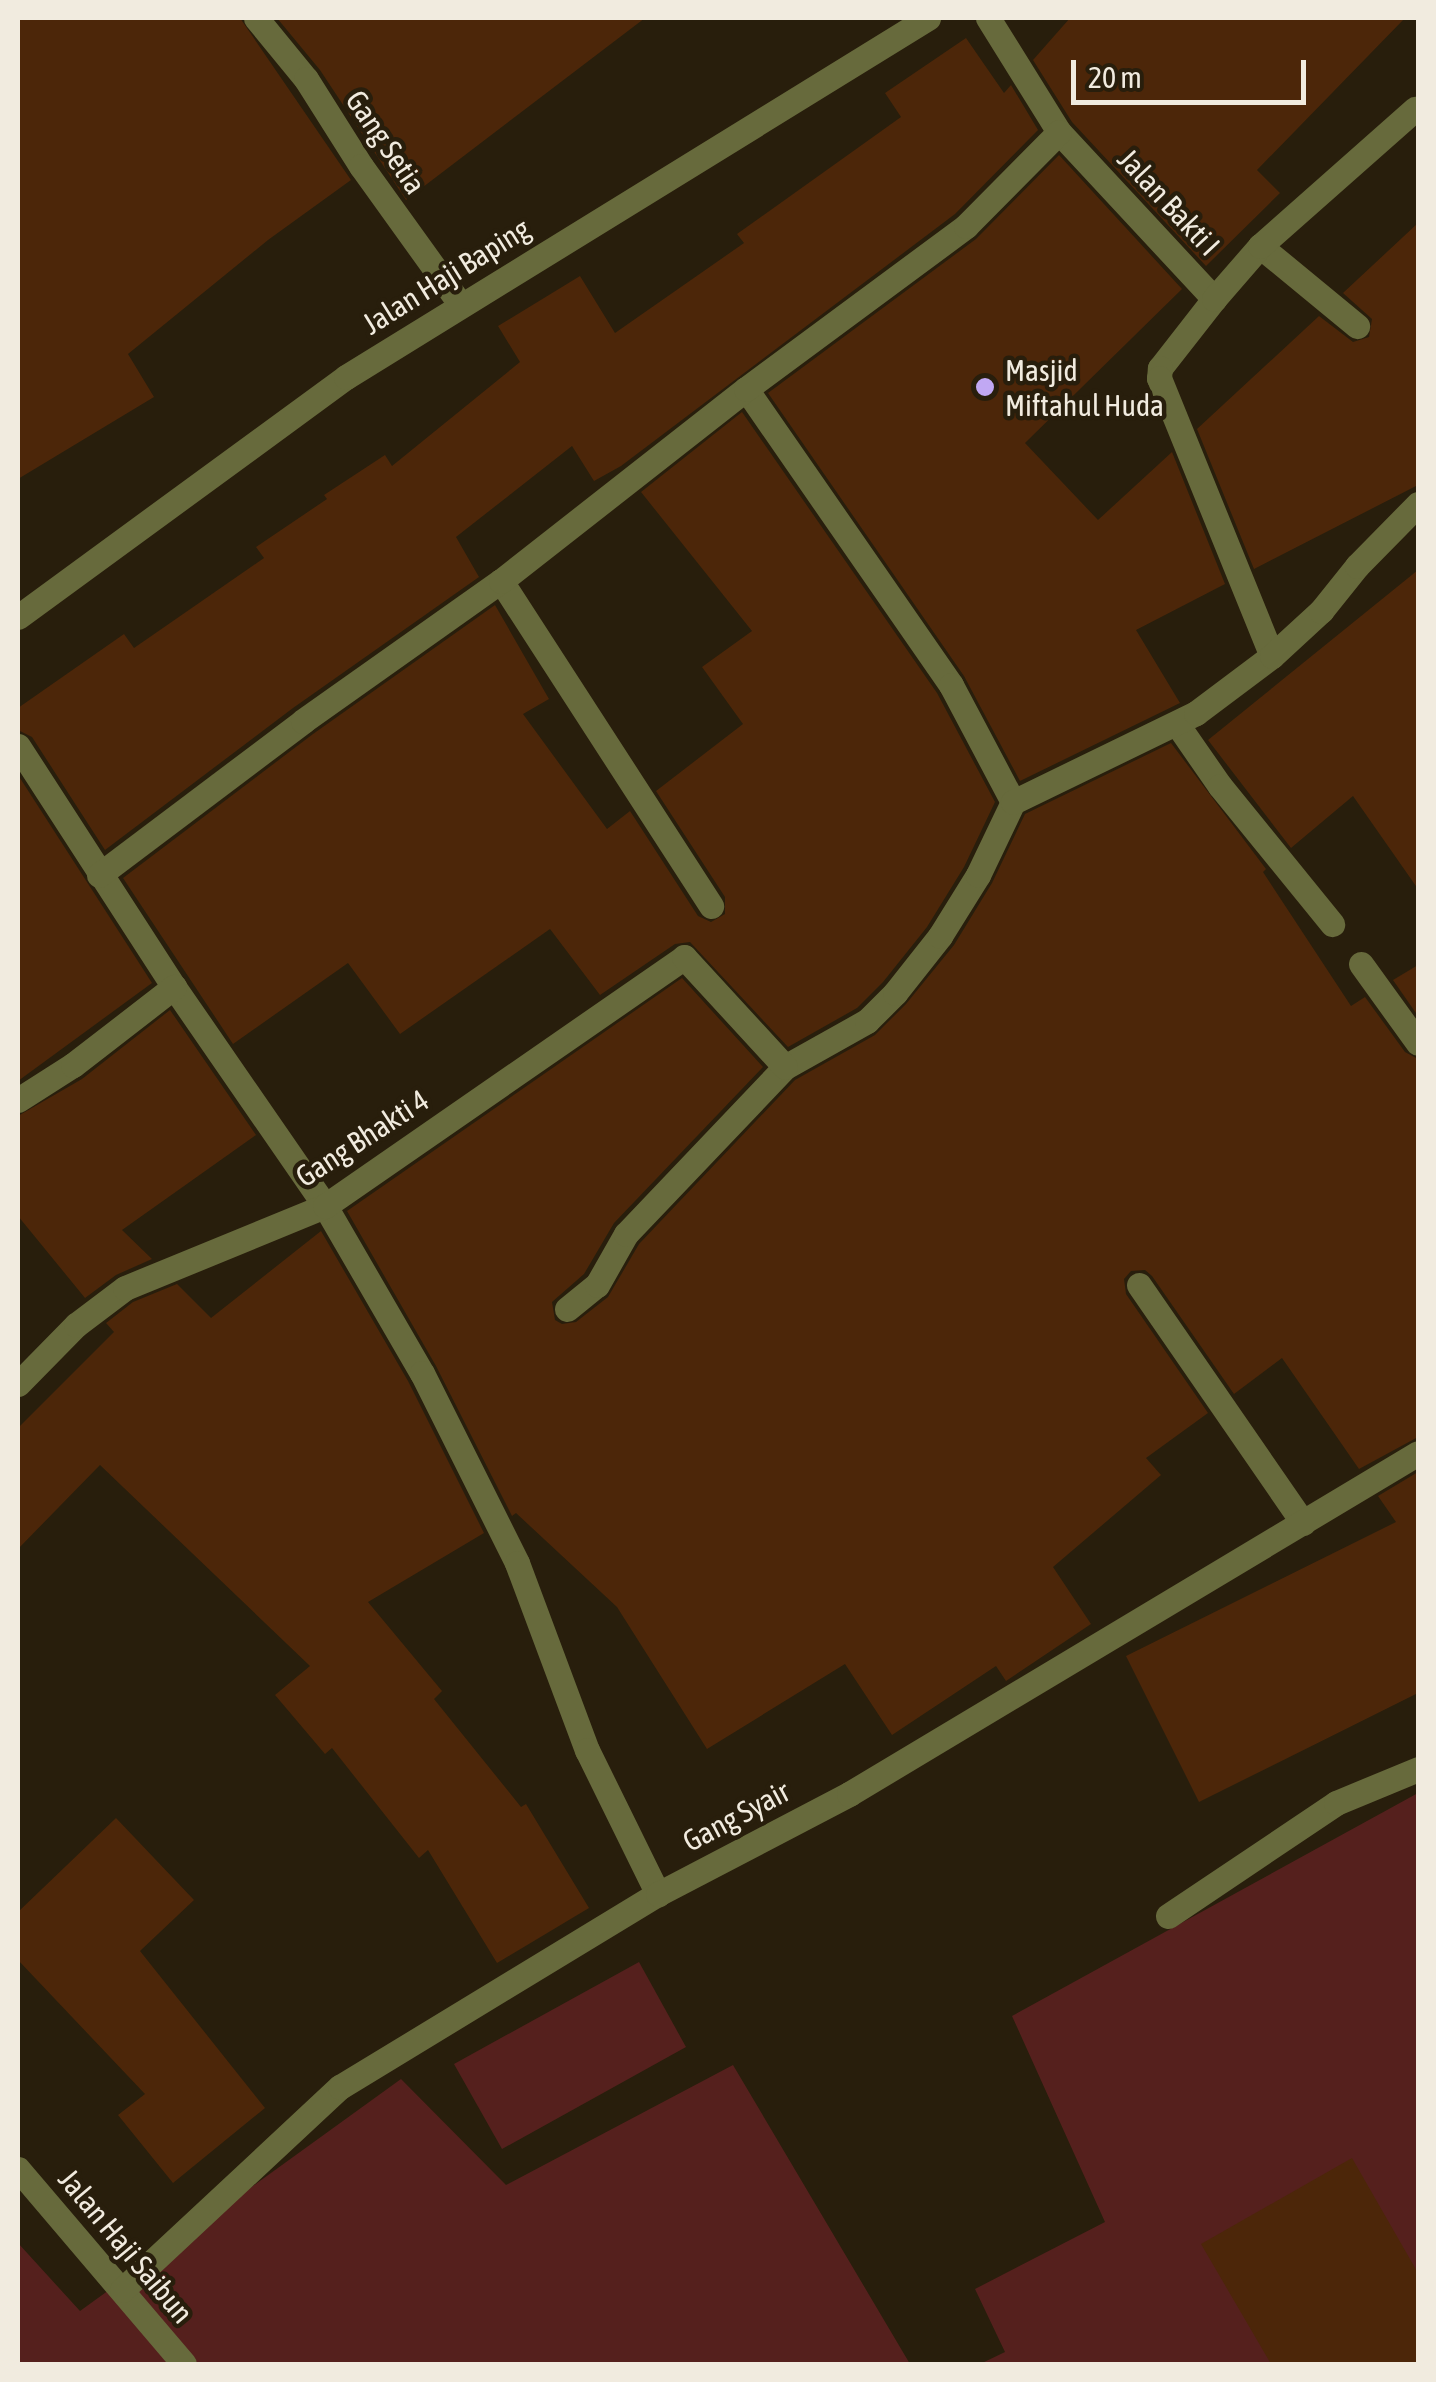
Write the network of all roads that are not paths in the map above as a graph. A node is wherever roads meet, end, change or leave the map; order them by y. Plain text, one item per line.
1 (256, 18) edge
2 (928, 18) edge
3 (988, 18) edge
4 (1415, 109) dead end
5 (1059, 132) junction
6 (1260, 246) junction
7 (1214, 300) junction
8 (460, 304) junction
9 (1357, 326) dead end
10 (746, 390) junction
11 (1418, 504) edge
12 (501, 581) junction
13 (18, 618) edge
14 (1272, 656) junction
15 (1177, 724) junction
16 (18, 746) edge
17 (1013, 802) junction
18 (99, 874) junction
19 (711, 906) dead end
20 (1332, 924) dead end
21 (1361, 964) dead end
22 (174, 987) junction
23 (1418, 1043) edge
24 (785, 1067) junction
25 (18, 1100) edge
26 (324, 1206) junction
27 (1140, 1286) dead end
28 (567, 1309) dead end
29 (18, 1384) edge
30 (1418, 1453) edge
31 (1303, 1523) junction
32 (1418, 1769) edge
33 (658, 1894) junction
34 (1168, 1916) dead end
35 (18, 2169) edge
36 (122, 2290) junction
37 (184, 2364) edge

1 - 8 street, Gang Setia
2 - 8 street, Jalan Haji Baping
3 - 5 street, Jalan Bakti I
4 - 6 street
5 - 7 street, Jalan Bakti I
5 - 10 street
6 - 7 street
6 - 9 street
7 - 14 street, Jalan Bakti I
8 - 13 street, Jalan Haji Baping
10 - 12 street
10 - 17 street
11 - 14 street
12 - 18 street
12 - 19 street
14 - 15 street
15 - 17 street
15 - 20 street
16 - 18 street
17 - 24 street
18 - 22 street
21 - 23 street
22 - 25 street
22 - 26 street
24 - 26 street, Gang Bhakti 4
24 - 28 street
26 - 29 street, Gang Bhakti 4
26 - 33 street
27 - 31 street
30 - 31 street, Gang Syair
31 - 33 street, Gang Syair
32 - 34 street
33 - 36 street, Gang Syair
35 - 36 street, Jalan Haji Saibun
36 - 37 street, Jalan Haji Saibun

